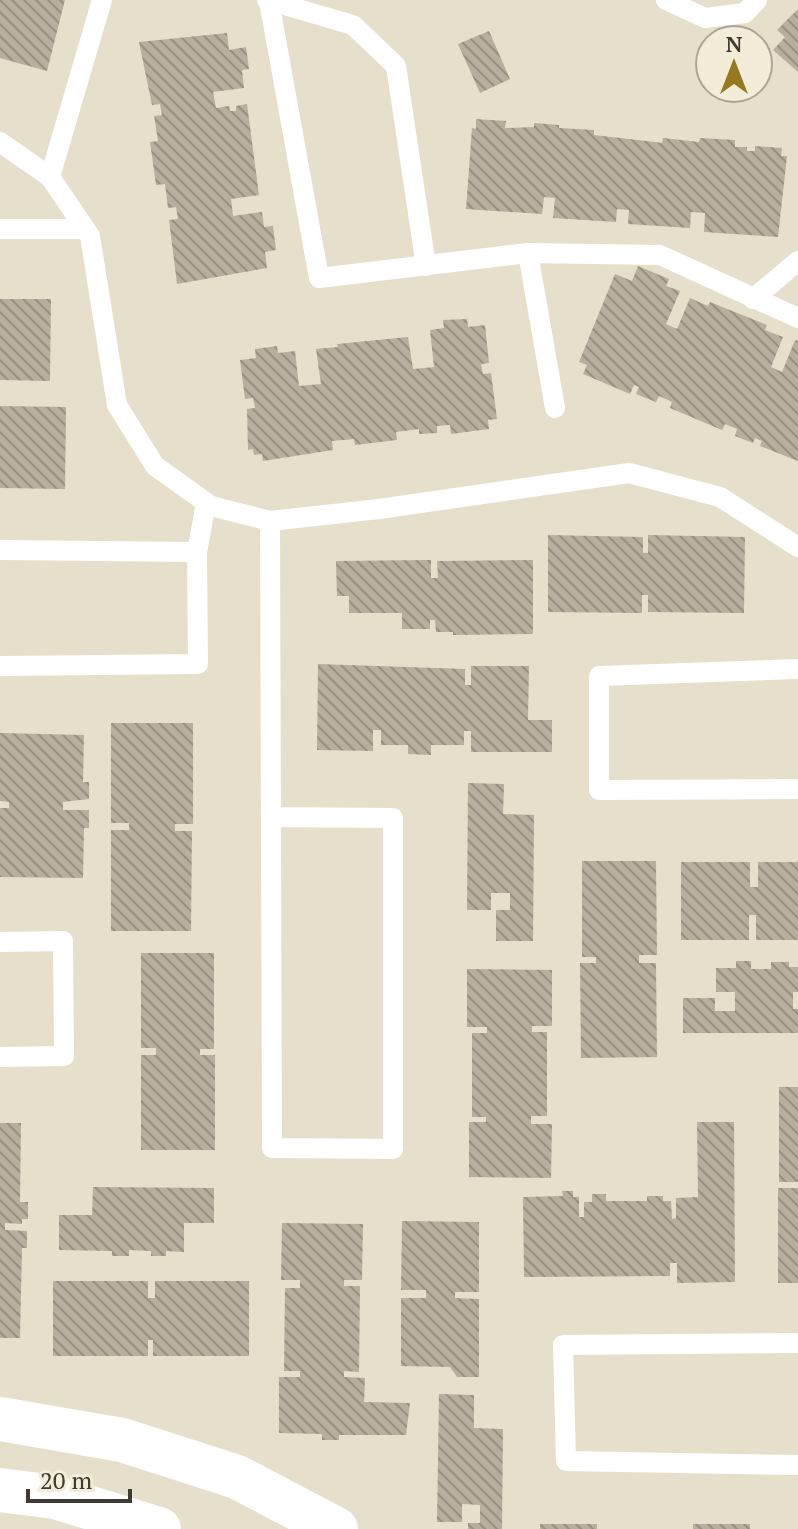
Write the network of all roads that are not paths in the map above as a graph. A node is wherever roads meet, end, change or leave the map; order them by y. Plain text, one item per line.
1 (102, 0) edge
2 (268, 0) edge
3 (666, 0) edge
4 (757, 0) edge
5 (0, 142) edge
6 (50, 177) junction
7 (0, 229) edge
8 (85, 229) junction
9 (528, 253) junction
10 (798, 261) edge
11 (426, 266) junction
12 (753, 299) junction
13 (798, 318) edge
14 (555, 408) dead end
15 (206, 503) junction
16 (270, 521) junction
17 (798, 547) edge
18 (0, 550) edge
19 (197, 552) junction
20 (0, 666) edge
21 (798, 669) edge
22 (798, 789) edge
23 (271, 817) junction
24 (0, 942) edge
25 (0, 1057) edge
26 (798, 1343) edge
27 (0, 1419) edge
28 (798, 1465) edge
29 (0, 1490) edge
30 (159, 1529) edge
31 (336, 1529) edge

1 - 6 lane
2 - 11 lane
2 - 11 lane
3 - 4 lane
5 - 6 lane
6 - 8 lane
7 - 8 lane
8 - 15 lane
9 - 11 lane
9 - 12 lane
9 - 14 lane
10 - 12 lane
12 - 13 lane
15 - 16 lane
15 - 19 lane
16 - 17 lane
16 - 23 lane
18 - 19 lane
19 - 20 lane
21 - 22 lane
23 - 23 lane
24 - 25 lane
26 - 28 lane
27 - 31 street
29 - 30 street

